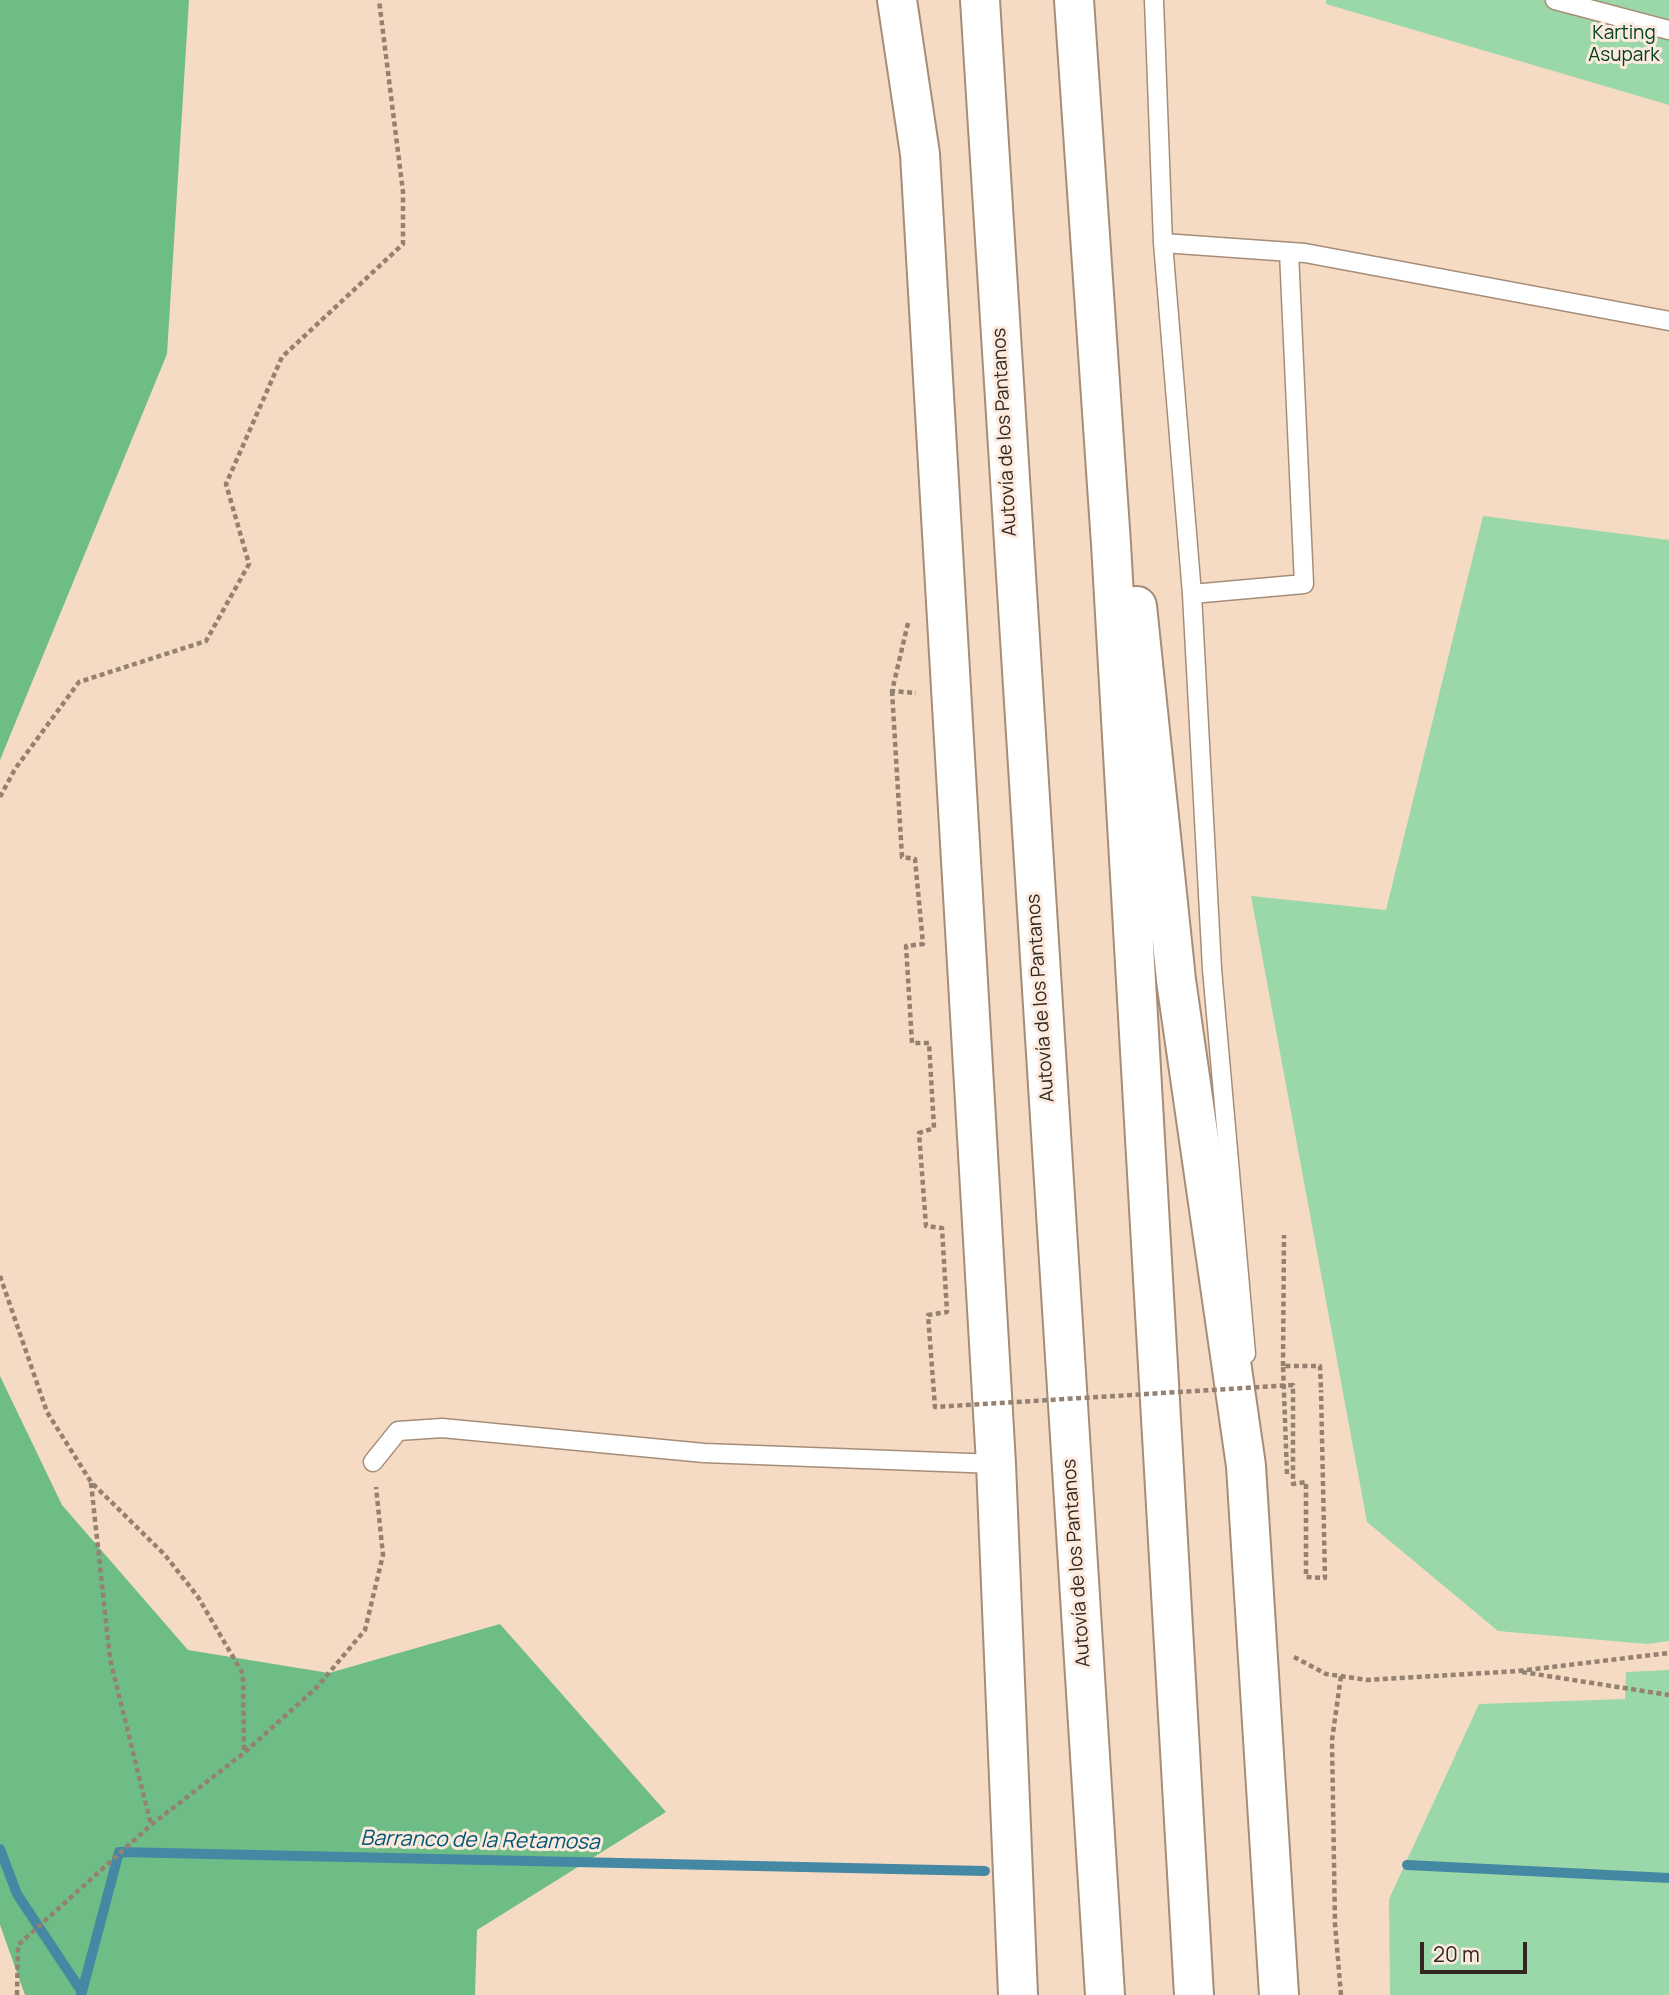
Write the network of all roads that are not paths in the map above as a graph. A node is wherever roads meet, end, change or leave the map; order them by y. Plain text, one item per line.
1 (897, 0) edge
2 (980, 0) edge
3 (1074, 0) edge
4 (1154, 0) edge
5 (1555, 0) edge
6 (1669, 30) edge
7 (1163, 243) junction
8 (1289, 252) junction
9 (1669, 321) edge
10 (1111, 544) junction
11 (1192, 594) junction
12 (373, 1462) road end
13 (996, 1464) junction
14 (1246, 1466) junction
15 (1018, 1995) edge
16 (1105, 1995) edge
17 (1194, 1995) edge
18 (1279, 1995) edge

1 - 13 main road
2 - 16 main road, Autovía de los Pantanos
3 - 10 main road
4 - 7 lane
5 - 6 lane
7 - 8 lane
7 - 11 lane
8 - 9 lane
8 - 11 lane
10 - 14 main road
10 - 17 main road
11 - 14 lane
12 - 13 lane
13 - 15 main road
14 - 18 main road

